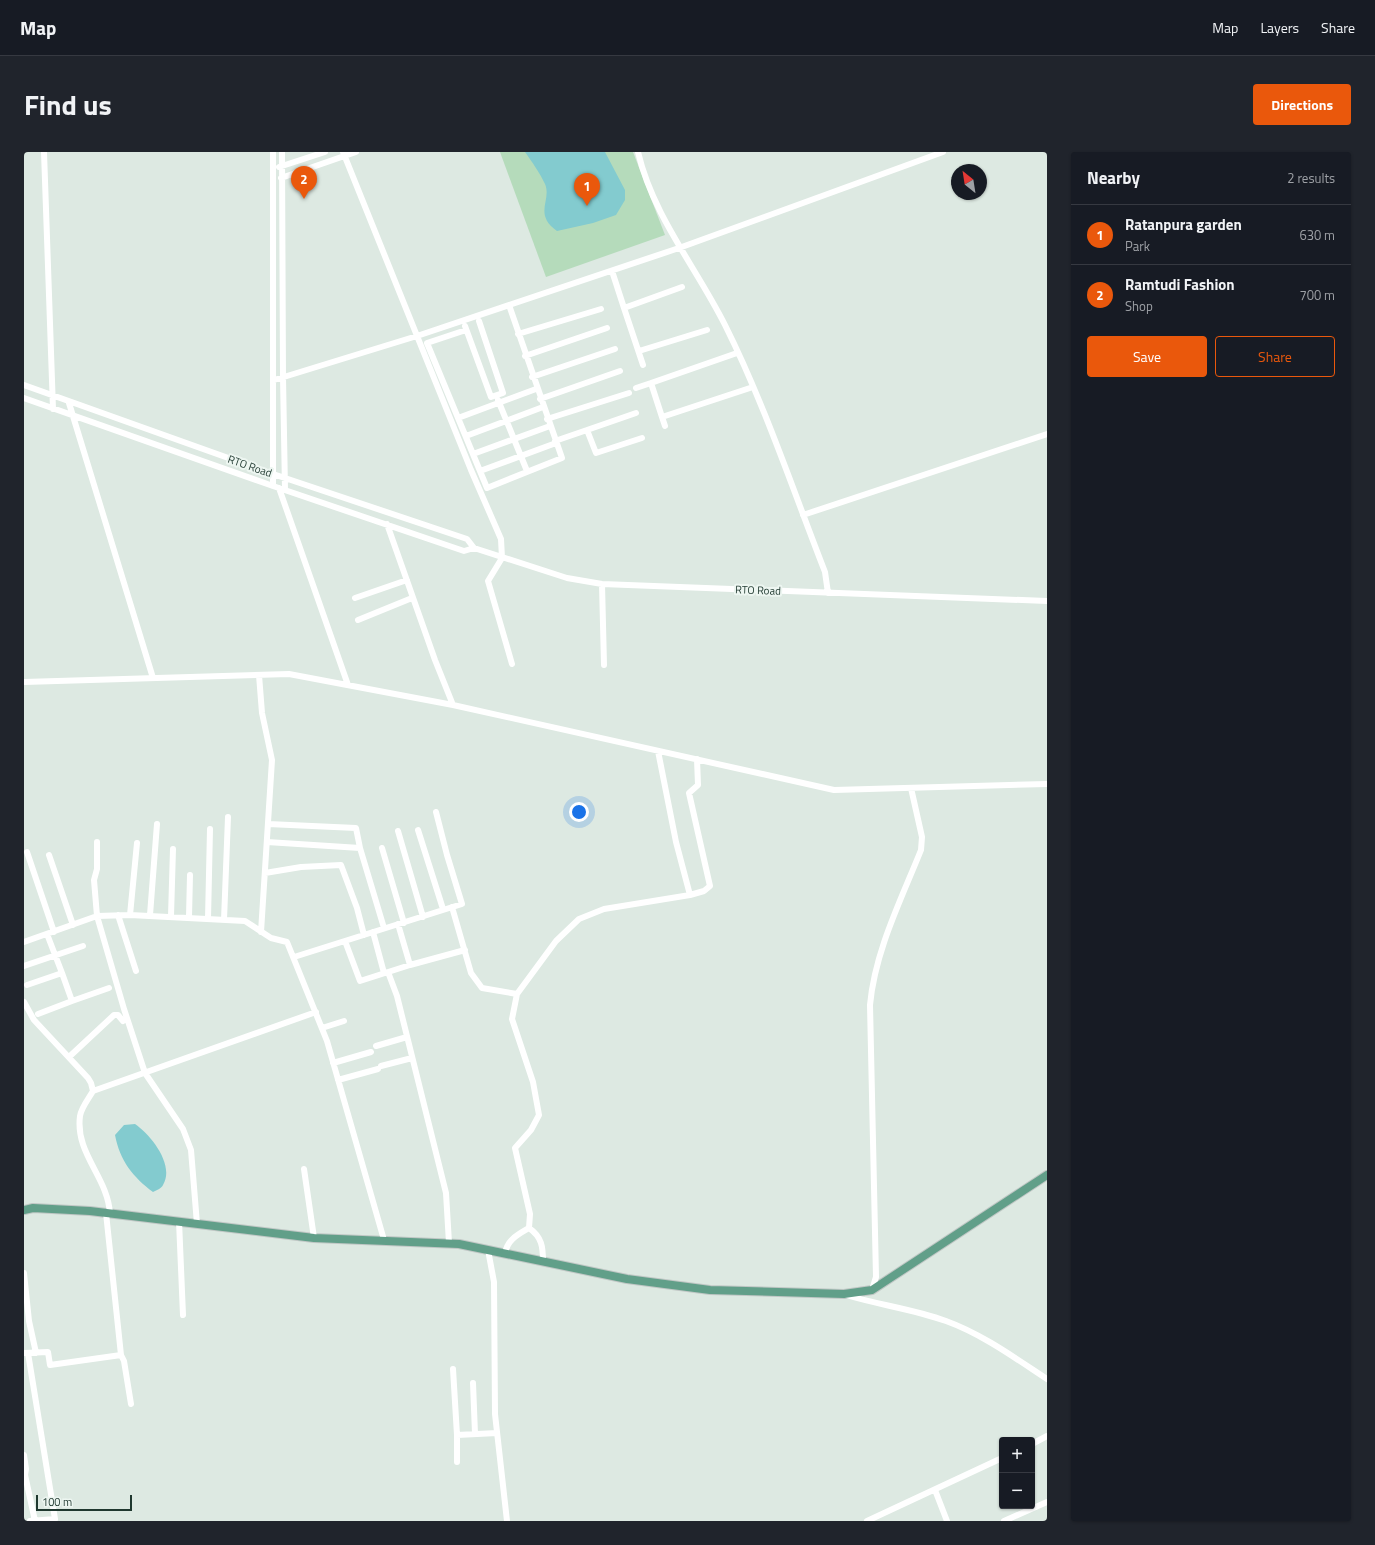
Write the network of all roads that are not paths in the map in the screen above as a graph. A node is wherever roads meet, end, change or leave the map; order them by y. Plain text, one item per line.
1 (44, 152) edge
2 (273, 152) edge
3 (282, 152) edge
4 (325, 152) edge
5 (356, 152) edge
6 (638, 152) edge
7 (943, 152) edge
8 (343, 154) edge
9 (283, 166) junction
10 (274, 169) junction
11 (282, 178) junction
12 (274, 181) junction
13 (679, 248) junction
14 (612, 271) junction
15 (682, 287) dead end
16 (509, 306) junction
17 (624, 308) junction
18 (601, 309) dead end
19 (463, 321) junction
20 (479, 321) dead end
21 (607, 328) dead end
22 (466, 330) junction
23 (707, 330) dead end
24 (518, 334) junction
25 (417, 336) junction
26 (615, 349) dead end
27 (639, 351) junction
28 (737, 353) junction
29 (526, 356) junction
30 (643, 365) dead end
31 (620, 371) dead end
32 (532, 377) junction
33 (283, 378) junction
34 (274, 380) junction
35 (651, 383) junction
36 (24, 385) edge
37 (753, 387) junction
38 (636, 388) dead end
39 (536, 389) junction
40 (629, 393) dead end
41 (496, 395) junction
42 (53, 397) junction
43 (24, 398) edge
44 (540, 399) junction
45 (69, 403) junction
46 (499, 403) junction
47 (543, 407) junction
48 (53, 408) junction
49 (636, 413) dead end
50 (73, 416) junction
51 (662, 417) junction
52 (458, 418) junction
53 (547, 419) junction
54 (506, 421) junction
55 (550, 426) junction
56 (665, 426) dead end
57 (587, 430) junction
58 (1047, 434) edge
59 (466, 436) junction
60 (642, 438) dead end
61 (514, 439) junction
62 (556, 442) junction
63 (473, 454) junction
64 (521, 456) junction
65 (480, 471) junction
66 (527, 471) junction
67 (273, 474) junction
68 (285, 478) junction
69 (279, 488) junction
70 (344, 498) junction
71 (340, 508) junction
72 (803, 515) junction
73 (387, 524) junction
74 (474, 548) junction
75 (502, 558) junction
76 (407, 580) junction
77 (602, 584) junction
78 (828, 593) junction
79 (355, 598) dead end
80 (412, 598) junction
81 (1047, 600) edge
82 (358, 620) dead end
83 (512, 664) dead end
84 (604, 665) dead end
85 (259, 675) junction
86 (153, 678) junction
87 (24, 682) edge
88 (348, 685) junction
89 (453, 705) junction
90 (658, 750) junction
91 (697, 759) junction
92 (1047, 784) edge
93 (911, 788) junction
94 (436, 812) dead end
95 (228, 817) dead end
96 (157, 824) dead end
97 (268, 824) junction
98 (210, 829) dead end
99 (418, 830) dead end
100 (398, 831) dead end
101 (97, 842) dead end
102 (267, 842) junction
103 (136, 843) dead end
104 (360, 848) junction
105 (382, 848) dead end
106 (173, 849) dead end
107 (27, 852) dead end
108 (49, 855) dead end
109 (265, 873) junction
110 (190, 875) dead end
111 (690, 895) junction
112 (452, 907) junction
113 (443, 909) junction
114 (118, 915) junction
115 (130, 915) junction
116 (150, 915) junction
117 (97, 916) junction
118 (171, 916) junction
119 (189, 917) junction
120 (423, 917) junction
121 (208, 919) junction
122 (224, 920) junction
123 (401, 924) junction
124 (73, 925) junction
125 (384, 928) junction
126 (54, 932) junction
127 (261, 932) junction
128 (373, 932) junction
129 (47, 934) junction
130 (364, 934) junction
131 (345, 941) junction
132 (24, 942) edge
133 (83, 946) dead end
134 (464, 950) junction
135 (55, 956) junction
136 (294, 957) junction
137 (410, 965) junction
138 (24, 966) edge
139 (136, 970) dead end
140 (62, 973) junction
141 (386, 973) junction
142 (27, 985) dead end
143 (109, 988) dead end
144 (518, 994) junction
145 (72, 1001) junction
146 (24, 1002) edge
147 (316, 1012) junction
148 (38, 1014) dead end
149 (123, 1020) dead end
150 (344, 1021) dead end
151 (322, 1028) junction
152 (407, 1037) junction
153 (376, 1046) dead end
154 (371, 1052) dead end
155 (69, 1057) junction
156 (412, 1058) junction
157 (333, 1063) junction
158 (145, 1073) junction
159 (338, 1080) junction
160 (93, 1091) junction
161 (304, 1169) dead end
162 (1047, 1174) edge
163 (24, 1210) edge
164 (108, 1214) junction
165 (179, 1221) junction
166 (197, 1224) junction
167 (529, 1228) junction
168 (314, 1238) junction
169 (384, 1240) junction
170 (449, 1244) junction
171 (488, 1250) junction
172 (505, 1254) junction
173 (543, 1262) junction
174 (24, 1273) edge
175 (872, 1290) junction
176 (844, 1294) junction
177 (183, 1314) dead end
178 (26, 1353) edge
179 (36, 1353) junction
180 (121, 1355) junction
181 (453, 1369) dead end
182 (1047, 1379) edge
183 (473, 1382) dead end
184 (131, 1404) dead end
185 (497, 1433) junction
186 (475, 1434) junction
187 (457, 1435) junction
188 (1047, 1436) edge
189 (1035, 1442) edge
190 (24, 1455) edge
191 (999, 1459) edge
192 (457, 1462) dead end
193 (935, 1490) junction
194 (1047, 1502) edge
195 (881, 1518) edge
196 (30, 1521) edge
197 (35, 1521) edge
198 (507, 1521) edge
199 (867, 1521) edge
200 (947, 1521) edge
201 (1004, 1521) edge

1 - 42 street
2 - 10 street
3 - 9 street
4 - 9 street
5 - 8 street
6 - 13 street
7 - 13 street
8 - 11 street
8 - 25 street
9 - 10 street
9 - 11 street
10 - 12 street
11 - 12 street
11 - 33 street
12 - 34 street
13 - 14 street
13 - 28 street
14 - 16 street
14 - 17 street
15 - 17 street
16 - 19 street
16 - 24 street
17 - 27 street
18 - 24 street
19 - 22 street
19 - 25 street
20 - 41 street
21 - 29 street
22 - 41 street
22 - 52 street
23 - 27 street
24 - 29 street
25 - 33 street
25 - 75 street
26 - 32 street
27 - 30 street
28 - 35 street
28 - 37 street
29 - 32 street
31 - 44 street
32 - 39 street
33 - 34 street
33 - 68 street
34 - 67 street
35 - 38 street
35 - 51 street
36 - 42 street, RTO Road
37 - 51 street
37 - 72 street
39 - 44 street
39 - 46 street
40 - 53 street
41 - 46 street
42 - 45 street, RTO Road
42 - 48 street
43 - 48 street, RTO Road
44 - 47 street
45 - 50 street
45 - 67 street, RTO Road
46 - 52 street
46 - 54 street
47 - 53 street
47 - 54 street
48 - 50 street, RTO Road
49 - 57 street
50 - 69 street, RTO Road
50 - 86 street
51 - 56 street
52 - 59 street
53 - 55 street
54 - 59 street
54 - 61 street
55 - 61 street
55 - 62 street
57 - 60 street
57 - 62 street
58 - 72 street
59 - 63 street
61 - 63 street
61 - 64 street
62 - 64 street
62 - 66 street
63 - 65 street
64 - 65 street
64 - 66 street
65 - 66 street
67 - 68 street, RTO Road
67 - 69 street
68 - 69 street
68 - 70 street, RTO Road
69 - 71 street, RTO Road
69 - 88 street
70 - 71 street
70 - 74 street, RTO Road
71 - 73 street, RTO Road
72 - 78 street
73 - 74 street, RTO Road
73 - 76 street
74 - 75 street, RTO Road
75 - 77 street, RTO Road
75 - 83 street
76 - 79 street
76 - 80 street
77 - 78 street, RTO Road
77 - 84 street
78 - 81 street, RTO Road
80 - 82 street
80 - 89 street
85 - 86 street
85 - 88 street
85 - 97 street
86 - 87 street
88 - 89 street
89 - 90 street
90 - 91 street
90 - 111 street
91 - 93 street
91 - 111 street
92 - 93 street
93 - 175 street
94 - 112 street
95 - 122 street
96 - 116 street
97 - 102 street
97 - 104 street
98 - 121 street
99 - 113 street
100 - 120 street
101 - 117 street
102 - 104 street
102 - 109 street
103 - 115 street
104 - 125 street
105 - 123 street
106 - 118 street
107 - 126 street
108 - 124 street
109 - 127 street
109 - 130 street
110 - 119 street
111 - 144 street
112 - 113 street
112 - 134 street
113 - 120 street
114 - 115 street
114 - 117 street
114 - 139 street
115 - 116 street
116 - 118 street
117 - 124 street
117 - 158 street
118 - 119 street
119 - 121 street
120 - 123 street
121 - 122 street
122 - 127 street
123 - 125 street
123 - 137 street
124 - 126 street
125 - 128 street
126 - 129 street
127 - 136 street
128 - 130 street
128 - 141 street
129 - 132 street
129 - 135 street
130 - 131 street
131 - 136 street
131 - 141 street
133 - 135 street
134 - 137 street
134 - 144 street
135 - 138 street
135 - 140 street
136 - 147 street
137 - 141 street
140 - 142 street
140 - 145 street
141 - 152 street
143 - 145 street
144 - 167 street
145 - 148 street
146 - 155 street
147 - 151 street
147 - 158 street
149 - 155 street
150 - 151 street
151 - 157 street
152 - 153 street
152 - 156 street
154 - 157 street
155 - 160 street
156 - 159 street
156 - 170 street
157 - 159 street
158 - 160 street
158 - 166 street
159 - 169 street
160 - 164 street
161 - 168 street
162 - 175 main road
163 - 164 main road
164 - 165 main road
164 - 180 street
165 - 166 main road
165 - 177 street
166 - 168 main road
167 - 172 street
167 - 173 street
168 - 169 main road
169 - 170 main road
170 - 171 main road
171 - 172 main road
171 - 185 street
172 - 173 main road
173 - 176 main road
174 - 179 street
175 - 176 main road
176 - 182 street
178 - 179 street
178 - 197 street
179 - 180 street
180 - 184 street
181 - 187 street
183 - 186 street
185 - 186 street
185 - 198 street
186 - 187 street
187 - 192 street
188 - 189 street
190 - 197 street
191 - 193 street
193 - 195 street
193 - 200 street
194 - 201 street
195 - 199 street
196 - 197 street

